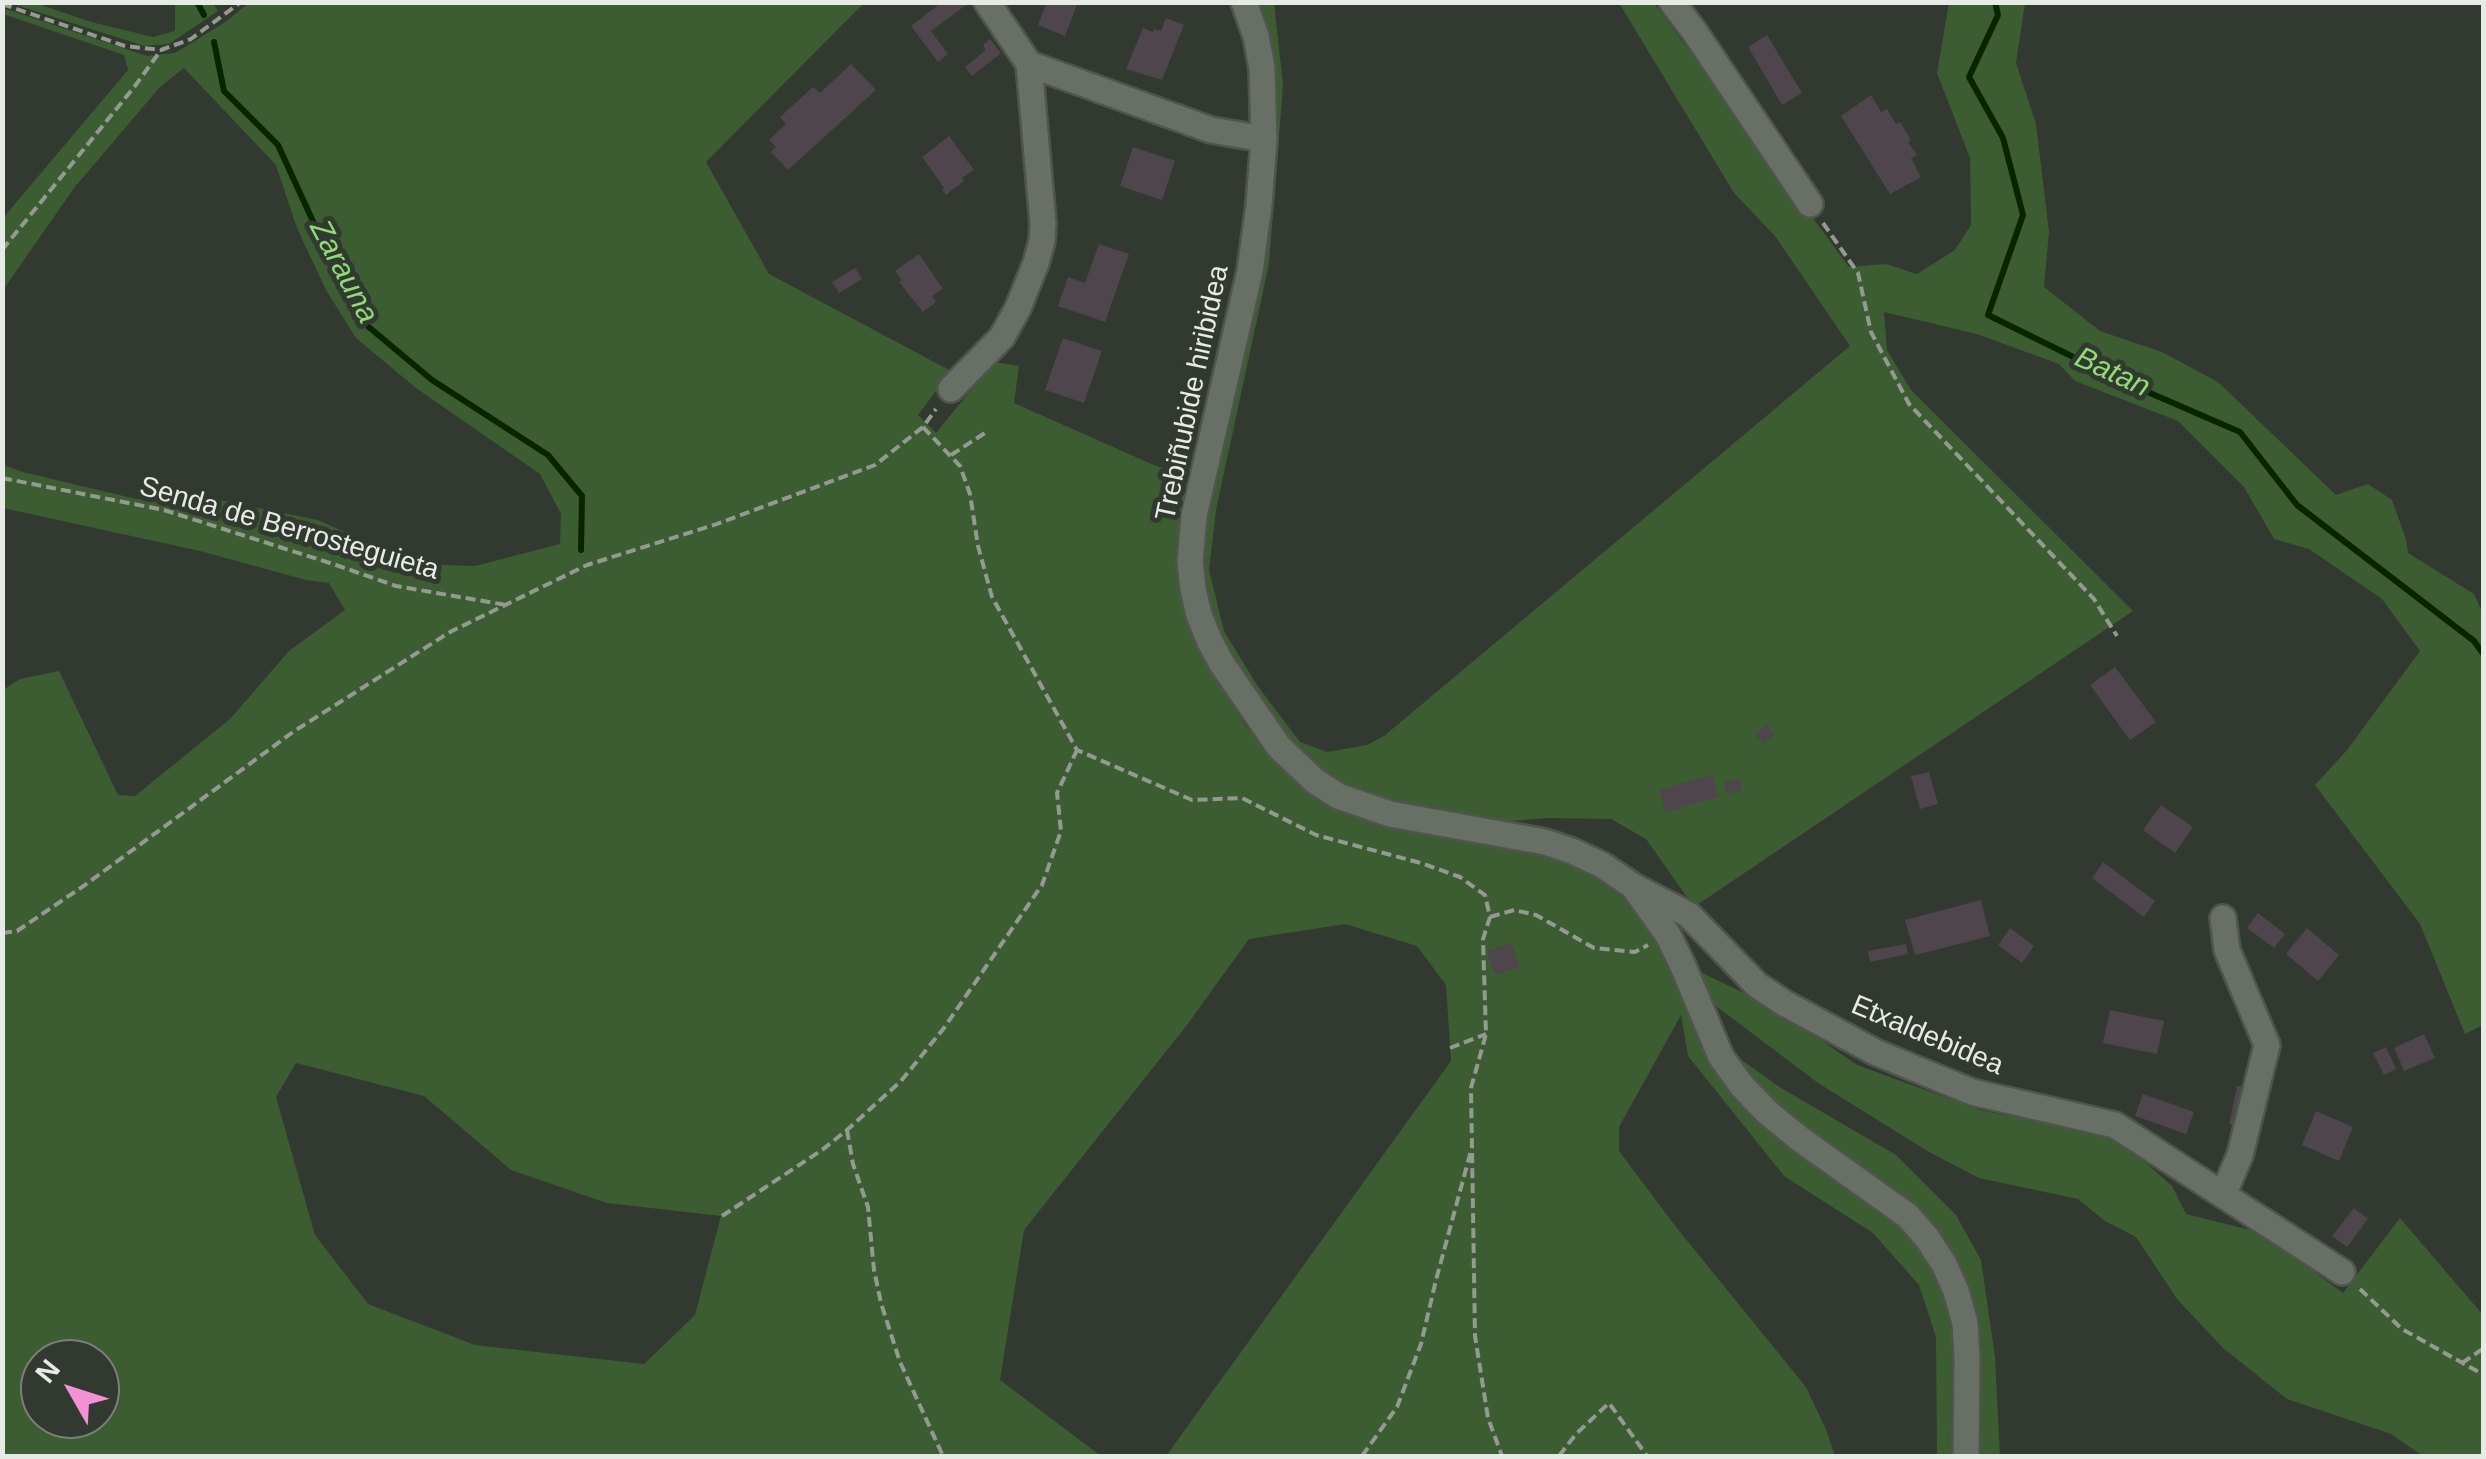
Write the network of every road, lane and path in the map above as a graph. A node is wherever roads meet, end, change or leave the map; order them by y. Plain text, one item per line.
1 (241, 2) edge
2 (987, 2) edge
3 (1244, 2) edge
4 (1672, 2) edge
5 (2, 4) edge
6 (161, 50) junction
7 (1029, 64) junction
8 (1264, 139) junction
9 (1810, 204) joint
10 (2, 250) edge
11 (951, 389) dead end
12 (984, 433) dead end
13 (950, 456) junction
14 (2, 478) edge
15 (506, 605) junction
16 (2117, 636) dead end
17 (1077, 750) junction
18 (1634, 886) junction
19 (1490, 917) junction
20 (2224, 918) dead end
21 (2, 933) edge
22 (1668, 935) junction
23 (1486, 1034) junction
24 (1450, 1048) dead end
25 (847, 1130) junction
26 (1473, 1142) junction
27 (2223, 1194) junction
28 (722, 1216) dead end
29 (2342, 1272) joint
30 (2484, 1348) edge
31 (2462, 1364) junction
32 (2484, 1375) edge
33 (944, 1456) edge
34 (1362, 1456) edge
35 (1502, 1456) edge
36 (1560, 1456) edge
37 (1647, 1456) edge
38 (1966, 1456) edge

1 - 6 path
2 - 7 street
3 - 8 street, Trebiñubide hiribidea
4 - 9 street
5 - 6 path
6 - 10 path
7 - 8 street
7 - 11 street
8 - 18 street, Trebiñubide hiribidea
9 - 16 path
12 - 13 path
13 - 15 path
13 - 17 path
14 - 15 path, Senda de Berrosteguieta
15 - 21 path
17 - 19 path
17 - 25 path
18 - 22 street
18 - 27 street, Etxaldebidea
19 - 22 path
19 - 23 path
20 - 27 street
22 - 38 street
23 - 24 path
23 - 26 path
25 - 28 path
25 - 33 path
26 - 34 path
26 - 35 path
27 - 29 street, Etxaldebidea
29 - 31 path
30 - 31 path
31 - 32 path
36 - 37 path

